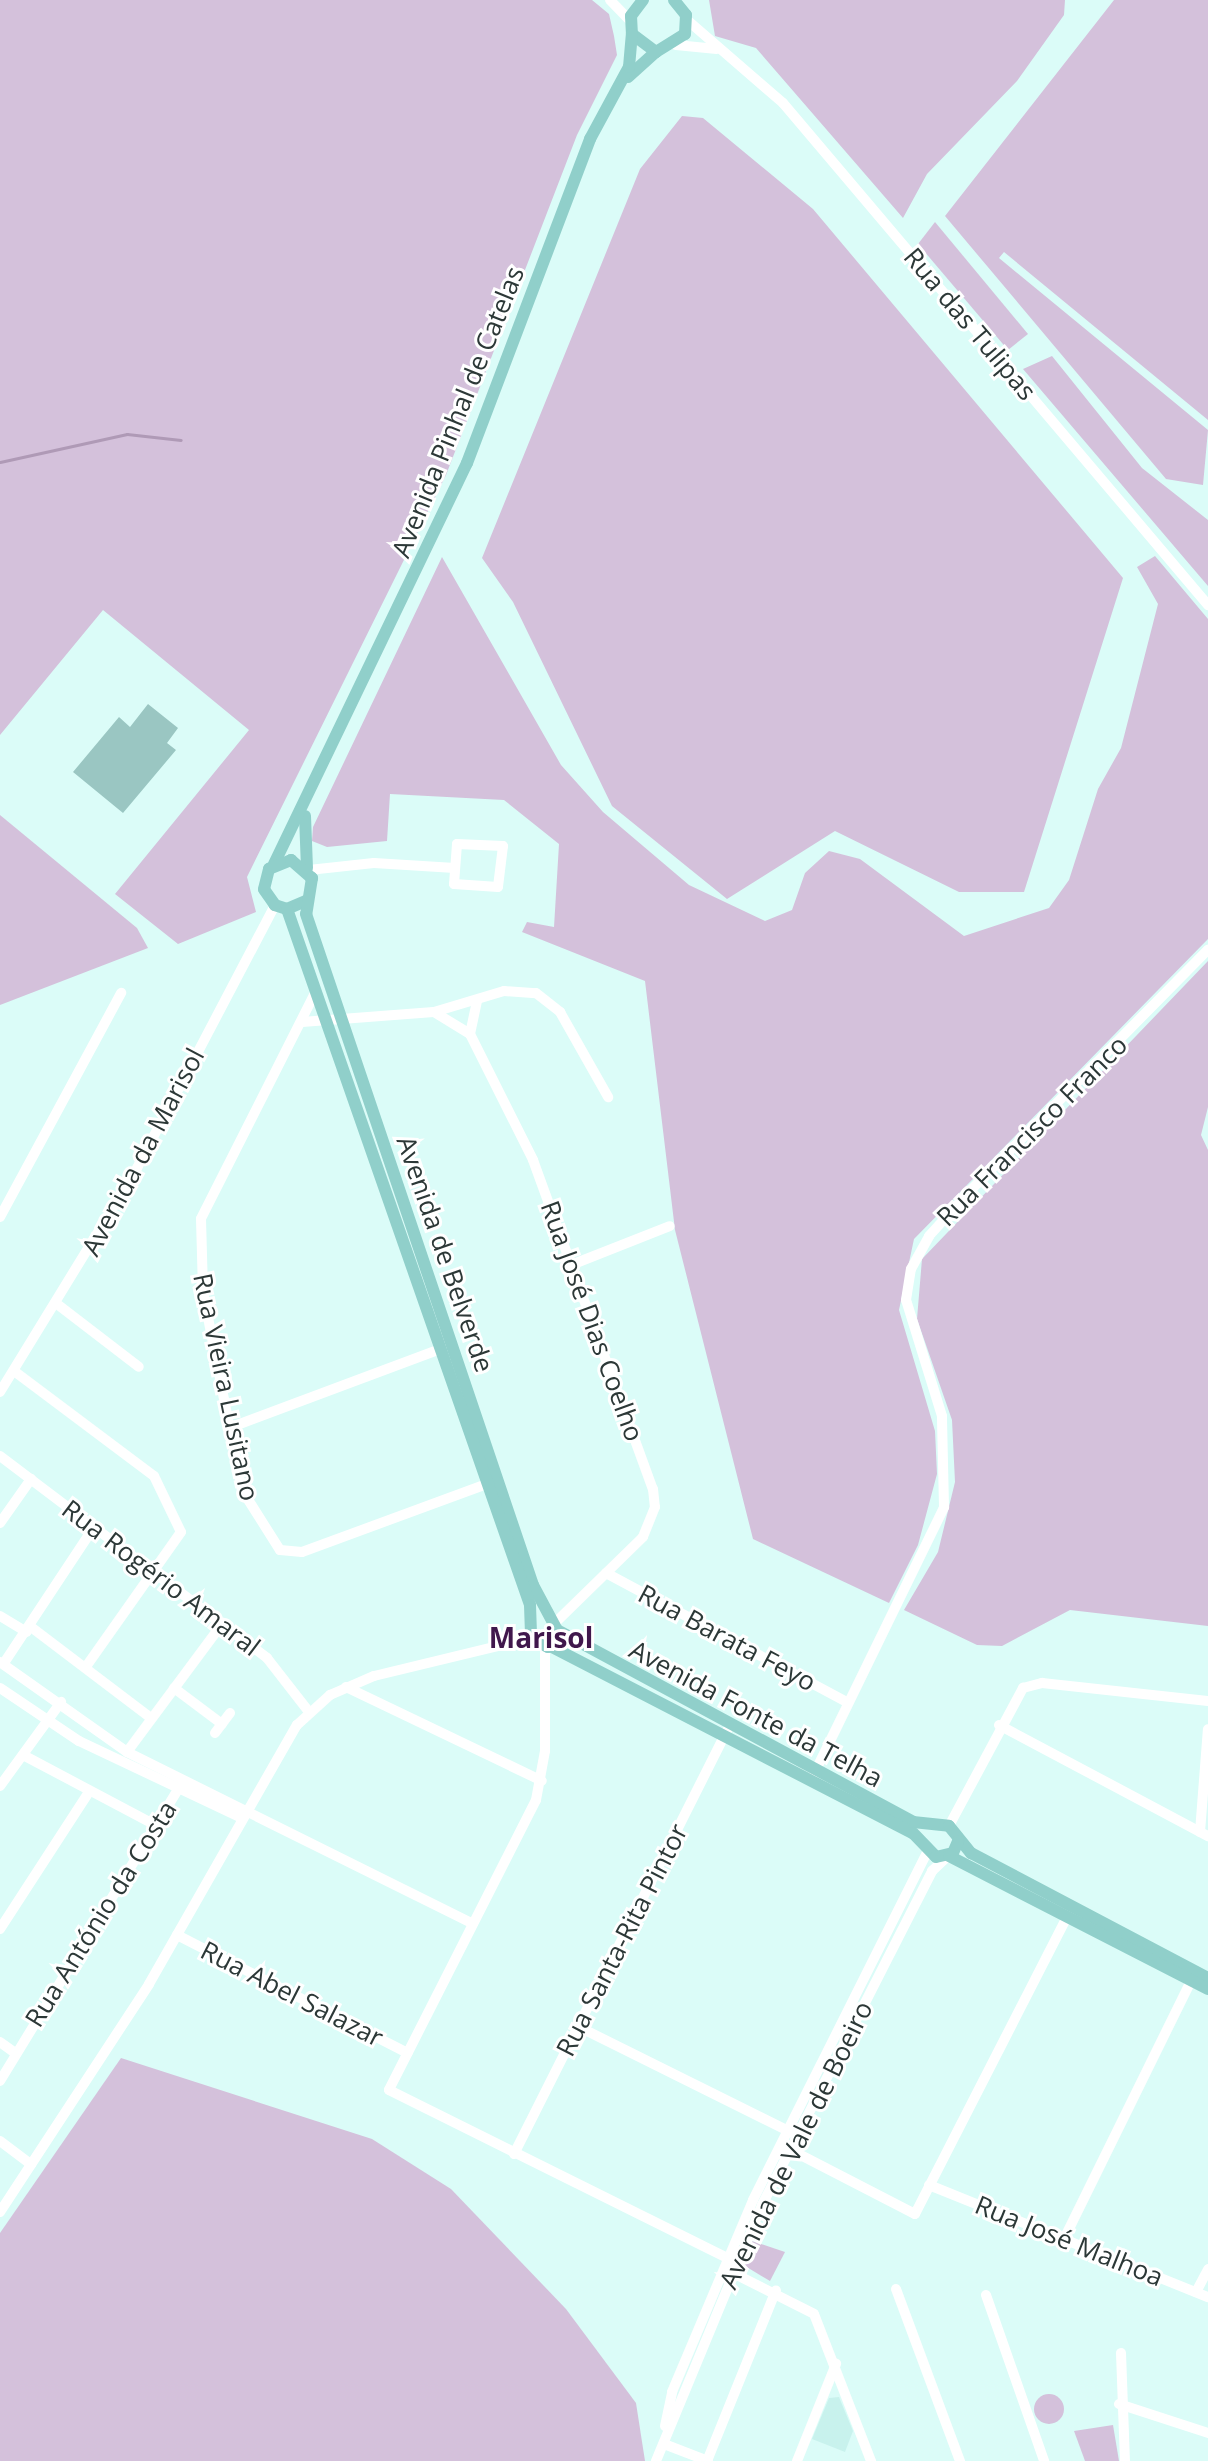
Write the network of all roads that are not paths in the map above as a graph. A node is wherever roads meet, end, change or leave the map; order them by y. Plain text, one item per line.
1 (610, 0) edge
2 (641, 0) edge
3 (674, 0) edge
4 (689, 0) edge
5 (686, 17) junction
6 (632, 28) junction
7 (676, 45) junction
8 (723, 51) junction
9 (656, 52) junction
10 (623, 83) junction
11 (1208, 605) edge
12 (307, 801) junction
13 (274, 864) junction
14 (455, 868) junction
15 (308, 869) junction
16 (308, 900) junction
17 (281, 907) junction
18 (1208, 950) edge
19 (317, 984) junction
20 (121, 993) dead end
21 (477, 1000) junction
22 (434, 1012) junction
23 (335, 1016) junction
24 (302, 1022) junction
25 (470, 1034) junction
26 (608, 1097) dead end
27 (0, 1217) edge
28 (670, 1226) dead end
29 (571, 1265) junction
30 (57, 1304) junction
31 (440, 1349) junction
32 (139, 1367) dead end
33 (14, 1371) junction
34 (0, 1392) edge
35 (229, 1428) junction
36 (0, 1456) edge
37 (31, 1479) junction
38 (492, 1482) junction
39 (0, 1523) edge
40 (94, 1527) junction
41 (606, 1573) junction
42 (157, 1575) junction
43 (0, 1616) edge
44 (222, 1624) junction
45 (554, 1625) junction
46 (29, 1630) junction
47 (531, 1633) junction
48 (548, 1647) junction
49 (2, 1663) edge
50 (85, 1668) junction
51 (346, 1687) junction
52 (0, 1688) edge
53 (174, 1688) junction
54 (1208, 1701) edge
55 (61, 1702) junction
56 (848, 1703) junction
57 (309, 1712) junction
58 (230, 1713) dead end
59 (151, 1718) junction
60 (48, 1721) junction
61 (222, 1724) junction
62 (999, 1725) junction
63 (727, 1729) junction
64 (1208, 1729) edge
65 (215, 1733) dead end
66 (127, 1752) junction
67 (23, 1755) junction
68 (813, 1775) junction
69 (542, 1781) junction
70 (0, 1786) edge
71 (178, 1789) junction
72 (87, 1795) junction
73 (244, 1814) junction
74 (157, 1826) junction
75 (943, 1826) junction
76 (1204, 1834) edge
77 (958, 1841) junction
78 (927, 1848) junction
79 (948, 1856) junction
80 (1070, 1911) junction
81 (473, 1924) junction
82 (0, 1929) edge
83 (177, 1935) junction
84 (1199, 1977) edge
85 (1208, 1989) edge
86 (579, 2027) junction
87 (0, 2042) edge
88 (15, 2053) junction
89 (408, 2053) junction
90 (0, 2081) edge
91 (794, 2133) junction
92 (0, 2141) edge
93 (787, 2147) junction
94 (514, 2154) junction
95 (31, 2164) junction
96 (929, 2185) junction
97 (0, 2212) edge
98 (1064, 2239) junction
99 (730, 2265) junction
100 (1208, 2269) edge
101 (896, 2289) dead end
102 (776, 2290) junction
103 (1196, 2292) junction
104 (986, 2295) dead end
105 (1208, 2297) edge
106 (1121, 2353) dead end
107 (836, 2364) junction
108 (1119, 2404) junction
109 (1208, 2433) edge
110 (664, 2444) junction
111 (656, 2461) edge
112 (708, 2461) edge
113 (797, 2461) edge
114 (871, 2461) edge
115 (960, 2461) edge
116 (1044, 2461) edge
117 (1125, 2461) edge

1 - 6 street
2 - 6 main road
3 - 5 main road
4 - 5 main road
5 - 7 main road
5 - 8 street, Rua das Tulipas
6 - 9 main road
6 - 10 main road
7 - 8 street
7 - 9 main road
8 - 11 street, Rua das Tulipas
9 - 10 main road
10 - 12 main road, Avenida Pinhal de Catelas
12 - 13 main road, Avenida Pinhal de Catelas
12 - 15 main road, Avenida de Belverde
13 - 15 main road
13 - 17 main road, Avenida de Belverde
14 - 14 street
14 - 15 street
15 - 16 main road, Avenida de Belverde
16 - 17 main road
16 - 23 main road, Avenida de Belverde
17 - 19 main road, Avenida de Belverde
17 - 30 street, Avenida da Marisol
18 - 56 street, Rua Francisco Franco
19 - 23 main road, Avenida de Belverde
19 - 24 street, Rua Vieira Lusitano
20 - 27 street
21 - 22 street
21 - 25 street
21 - 26 street
22 - 23 street
22 - 25 street
23 - 24 street
23 - 31 main road, Avenida de Belverde
23 - 38 main road, Avenida de Belverde
24 - 35 street, Rua Vieira Lusitano
25 - 29 street, Rua José Dias Coelho
28 - 29 street
29 - 41 street, Rua José Dias Coelho
30 - 32 street
30 - 33 street, Avenida da Marisol
31 - 35 street
31 - 38 main road, Avenida de Belverde
33 - 34 street, Avenida da Marisol
33 - 42 street
35 - 38 street, Rua Vieira Lusitano
36 - 37 street, Rua Rogério Amaral
37 - 39 street
37 - 40 street, Rua Rogério Amaral
38 - 45 main road, Avenida de Belverde
38 - 47 main road, Avenida de Belverde
40 - 42 street, Rua Rogério Amaral
40 - 46 street
41 - 45 street, Rua José Dias Coelho
41 - 56 street, Rua Barata Feyo
42 - 44 street, Rua Rogério Amaral
42 - 50 street
43 - 46 street
44 - 53 street
44 - 57 street, Rua Rogério Amaral
45 - 47 main road
45 - 48 main road
45 - 63 main road, Avenida Fonte da Telha
46 - 49 street
46 - 50 street
47 - 48 main road, Avenida Fonte da Telha
47 - 51 street
48 - 63 main road, Avenida Fonte da Telha
48 - 69 street
49 - 55 street
50 - 59 street
51 - 57 street
51 - 69 street
52 - 60 street
53 - 59 street
53 - 61 street
54 - 62 street
55 - 60 street
55 - 66 street
56 - 68 street, Rua Francisco Franco
57 - 73 street
58 - 61 street
59 - 66 street
60 - 67 street
60 - 71 street
61 - 65 street
62 - 75 street
62 - 76 street
63 - 68 main road, Avenida Fonte da Telha
63 - 86 street, Rua Santa-Rita Pintor
64 - 76 street
66 - 73 street
67 - 70 street
67 - 72 street
68 - 75 main road, Avenida Fonte da Telha
68 - 78 main road, Avenida Fonte da Telha
69 - 81 street
71 - 73 street
71 - 74 street, Rua António da Costa
72 - 74 street
72 - 82 street
73 - 81 street
73 - 83 street
74 - 88 street, Rua António da Costa
75 - 77 main road, Avenida Fonte da Telha
75 - 78 main road
77 - 79 main road
77 - 80 main road, Avenida Fonte da Telha
78 - 79 main road, Avenida Fonte da Telha
78 - 91 street, Avenida de Vale de Boeiro
79 - 80 main road, Avenida Fonte da Telha
79 - 91 street, Avenida de Vale de Boeiro
80 - 84 main road, Avenida Fonte da Telha
80 - 96 street
81 - 89 street
83 - 89 street, Rua Abel Salazar
83 - 95 street
84 - 85 main road, Avenida Fonte da Telha
84 - 98 street
86 - 91 street
86 - 94 street, Rua Santa-Rita Pintor
87 - 88 street
88 - 90 street, Rua António da Costa
89 - 94 street
91 - 93 street, Avenida de Vale de Boeiro
92 - 95 street
93 - 96 street
93 - 99 street, Avenida de Vale de Boeiro
94 - 99 street
95 - 97 street
96 - 98 street, Rua José Malhoa
98 - 103 street, Rua José Malhoa
99 - 102 street
99 - 110 street, Avenida de Vale de Boeiro
100 - 103 street
101 - 115 street
102 - 107 street
102 - 112 street
103 - 105 street, Rua José Malhoa
104 - 116 street
106 - 108 street
107 - 113 street
107 - 114 street
108 - 109 street
108 - 117 street
110 - 111 street, Avenida de Vale de Boeiro
110 - 112 street

